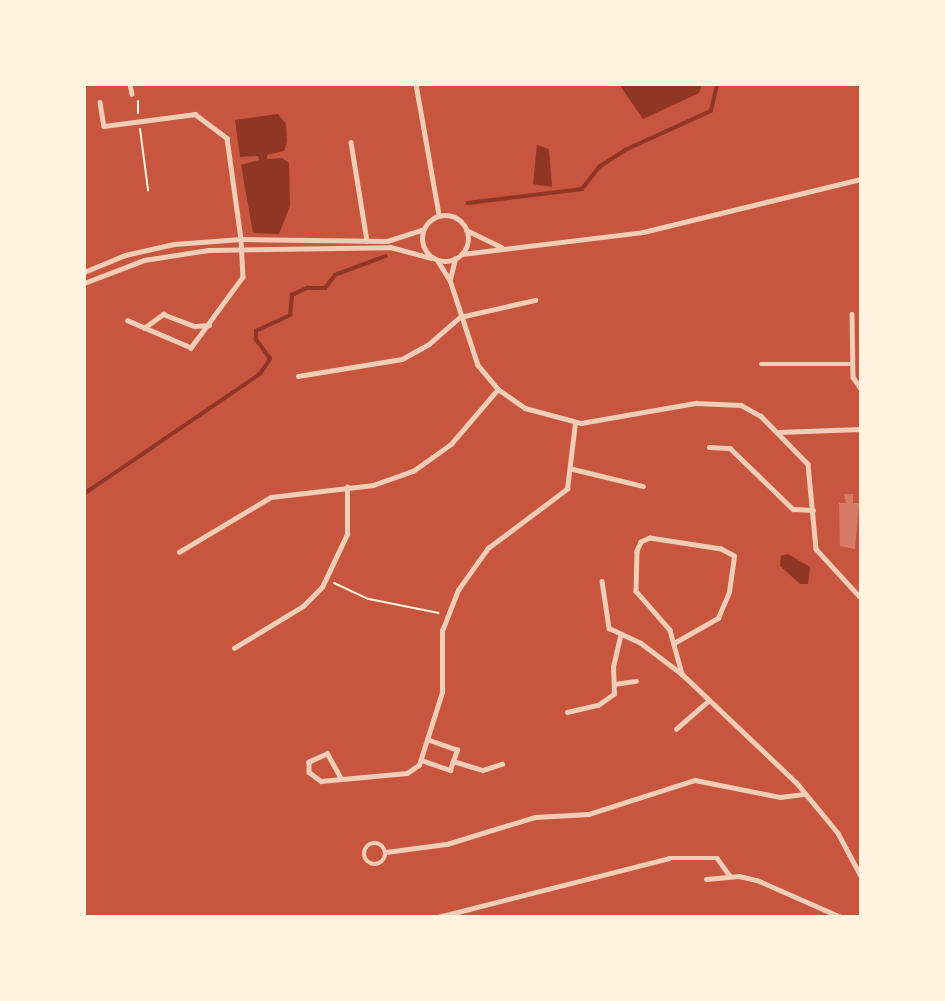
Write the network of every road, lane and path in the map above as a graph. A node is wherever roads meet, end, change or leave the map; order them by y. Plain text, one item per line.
1 (130, 84) edge
2 (416, 84) edge
3 (132, 94) joint
4 (100, 102) dead end
5 (139, 121) junction
6 (351, 142) dead end
7 (861, 179) edge
8 (148, 190) dead end
9 (439, 215) junction
10 (423, 229) junction
11 (466, 230) junction
12 (241, 239) junction
13 (367, 245) junction
14 (504, 248) junction
15 (242, 249) junction
16 (461, 254) junction
17 (434, 259) junction
18 (455, 259) junction
19 (85, 278) edge
20 (450, 280) junction
21 (536, 300) dead end
22 (852, 314) dead end
23 (460, 317) junction
24 (128, 321) dead end
25 (209, 325) junction
26 (144, 328) junction
27 (761, 364) dead end
28 (853, 364) junction
29 (298, 376) dead end
30 (498, 389) junction
31 (861, 389) edge
32 (575, 422) junction
33 (861, 429) edge
34 (777, 432) junction
35 (709, 447) dead end
36 (573, 470) junction
37 (643, 486) dead end
38 (346, 487) junction
39 (813, 510) junction
40 (179, 552) dead end
41 (328, 578) junction
42 (602, 581) dead end
43 (861, 598) edge
44 (447, 615) junction
45 (620, 636) junction
46 (674, 642) junction
47 (234, 648) dead end
48 (682, 674) junction
49 (636, 681) dead end
50 (614, 684) junction
51 (708, 702) junction
52 (567, 712) dead end
53 (676, 729) dead end
54 (428, 740) junction
55 (421, 760) junction
56 (453, 761) junction
57 (502, 764) dead end
58 (341, 779) junction
59 (806, 794) junction
60 (386, 852) junction
61 (730, 876) junction
62 (861, 876) edge
63 (706, 879) dead end
64 (438, 917) edge
65 (841, 917) edge

1 - 3 street
2 - 9 street
3 - 5 path
4 - 5 street
5 - 8 path
5 - 12 street
6 - 13 street
7 - 14 street
9 - 10 street
9 - 11 street
10 - 13 street
10 - 17 street
11 - 14 street
11 - 16 street
12 - 13 street
12 - 15 street
12 - 19 street
13 - 15 street
13 - 17 street
14 - 16 street
15 - 19 street
15 - 25 street
16 - 18 street
17 - 18 street
17 - 20 street
18 - 20 street
20 - 23 street
21 - 23 street
22 - 28 street
23 - 29 street
23 - 30 street
24 - 26 street
25 - 26 street
25 - 26 street
27 - 28 street
28 - 31 street
30 - 32 street
30 - 38 street
32 - 34 street
32 - 36 street
33 - 34 street
34 - 39 street
35 - 39 street
36 - 37 street
36 - 44 street
38 - 40 street
38 - 41 street
39 - 43 street
41 - 44 path
41 - 47 street
42 - 45 street
44 - 54 street
45 - 48 street
45 - 50 street
46 - 46 street
46 - 48 street
48 - 51 street
49 - 50 street
50 - 52 street
51 - 53 street
51 - 59 street
54 - 55 street
54 - 56 street
55 - 56 street
55 - 58 street
56 - 57 street
58 - 58 street
59 - 60 street
59 - 62 street
60 - 60 street
61 - 63 street
61 - 64 street
61 - 65 street

